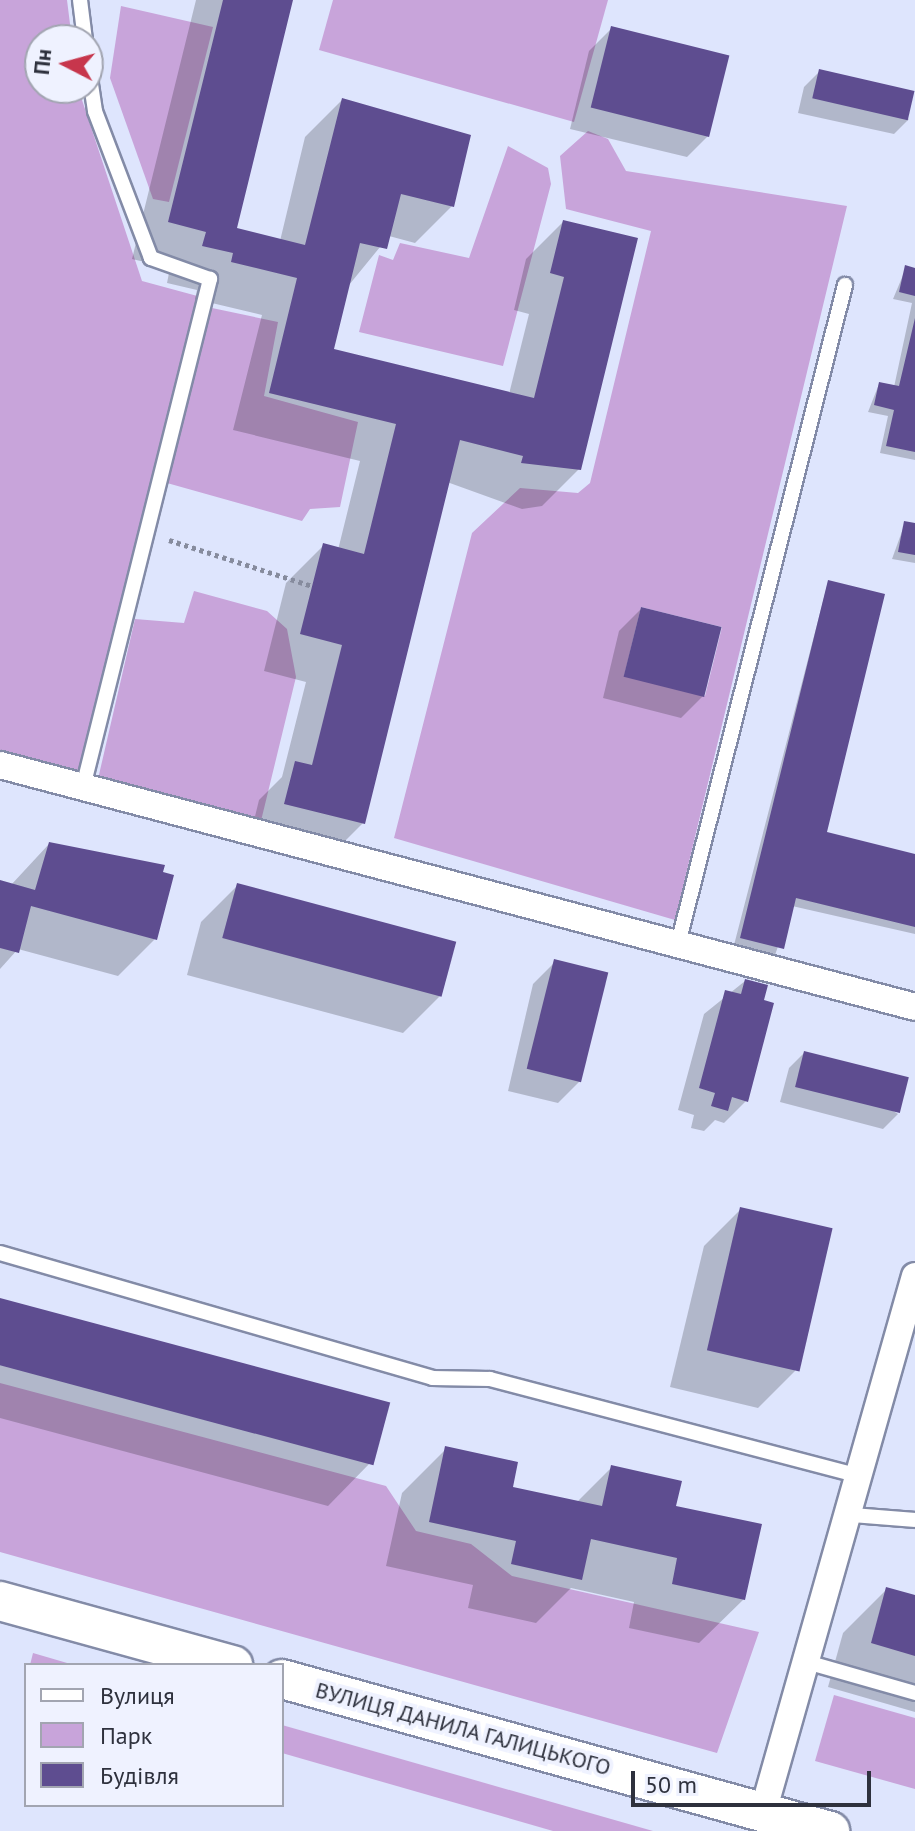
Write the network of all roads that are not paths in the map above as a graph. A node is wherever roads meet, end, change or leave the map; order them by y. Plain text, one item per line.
1 (80, 0) edge
2 (83, 24) edge
3 (94, 104) edge
4 (845, 285) dead end
5 (0, 765) edge
6 (83, 787) junction
7 (678, 944) junction
8 (915, 1007) edge
9 (0, 1253) edge
10 (914, 1286) edge
11 (864, 1477) junction
12 (853, 1515) junction
13 (915, 1520) edge
14 (0, 1601) edge
15 (226, 1663) edge
16 (810, 1663) junction
17 (284, 1680) edge
18 (915, 1693) edge
19 (756, 1821) edge
20 (830, 1831) edge

1 - 2 lane
3 - 6 lane
4 - 7 lane
5 - 6 street
6 - 7 street
7 - 8 street
9 - 11 lane
10 - 11 street
11 - 12 street
12 - 13 lane
12 - 16 street
14 - 15 main road
16 - 18 lane
16 - 19 street
17 - 19 main road, ВУЛИЦЯ ДАНИЛА ГАЛИЦЬКОГО
19 - 20 main road, ВУЛИЦЯ ДАНИЛА ГАЛИЦЬКОГО

